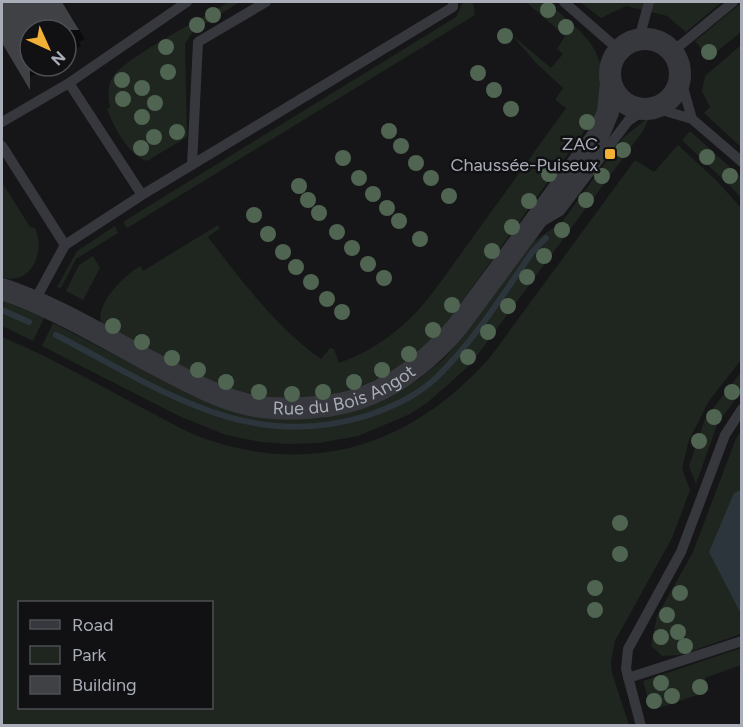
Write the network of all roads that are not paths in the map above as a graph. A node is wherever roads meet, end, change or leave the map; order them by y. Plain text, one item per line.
1 (188, 2) edge
2 (266, 2) edge
3 (453, 2) edge
4 (564, 2) edge
5 (649, 2) edge
6 (733, 2) edge
7 (639, 39) junction
8 (619, 50) junction
9 (676, 63) junction
10 (69, 83) junction
11 (611, 83) junction
12 (650, 108) junction
13 (692, 119) junction
14 (2, 123) edge
15 (598, 136) junction
16 (2, 146) edge
17 (741, 162) edge
18 (192, 165) junction
19 (142, 195) junction
20 (530, 228) junction
21 (65, 245) junction
22 (2, 290) edge
23 (34, 302) junction
24 (741, 409) edge
25 (741, 641) edge
26 (628, 678) junction
27 (641, 725) edge

1 - 10 lane
2 - 18 lane
3 - 18 lane
4 - 8 lane
5 - 7 lane
6 - 9 lane
7 - 8 street
7 - 9 street
8 - 11 street
9 - 12 street
9 - 13 lane
10 - 14 lane
10 - 19 lane
11 - 12 street
11 - 15 street, Rue du Bois Angot
12 - 13 lane
12 - 15 street, Rue du Bois Angot
12 - 20 lane
13 - 17 lane
15 - 20 street, Rue du Bois Angot
16 - 21 lane
18 - 19 lane
19 - 21 lane
20 - 23 street, Rue du Bois Angot
21 - 23 lane
22 - 23 street, Rue du Bois Angot
24 - 26 lane
25 - 26 lane
26 - 27 lane

